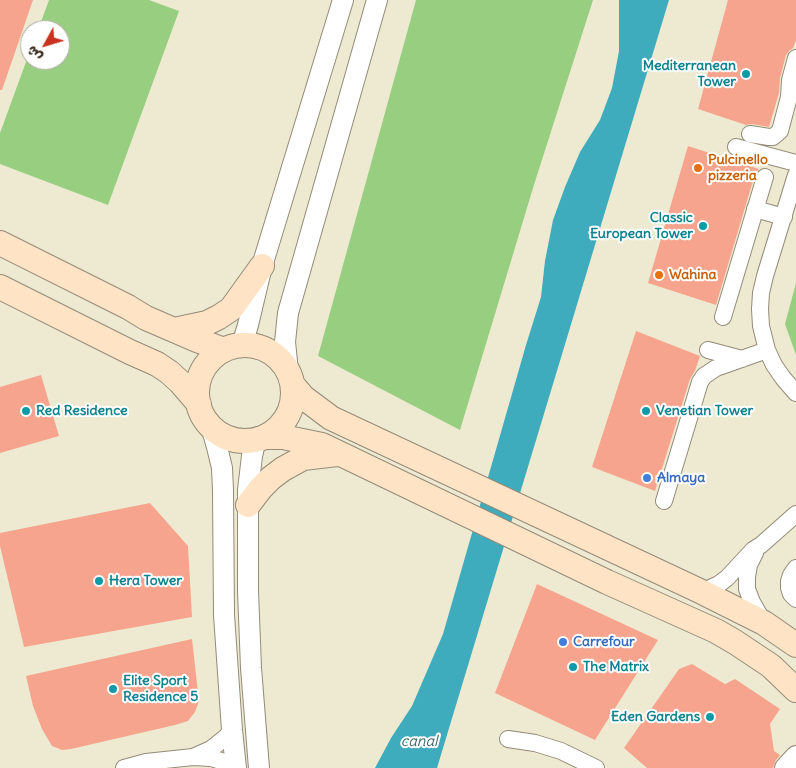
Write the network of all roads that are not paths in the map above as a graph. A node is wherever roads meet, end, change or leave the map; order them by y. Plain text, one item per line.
1 (343, 0) edge
2 (377, 0) edge
3 (796, 58) edge
4 (793, 93) edge
5 (750, 134) dead end
6 (736, 147) dead end
7 (796, 163) edge
8 (796, 175) edge
9 (765, 177) dead end
10 (755, 209) junction
11 (784, 217) junction
12 (0, 243) edge
13 (262, 266) junction
14 (0, 287) edge
15 (723, 317) dead end
16 (174, 330) junction
17 (233, 348) junction
18 (708, 350) dead end
19 (767, 350) junction
20 (742, 359) junction
21 (290, 377) junction
22 (796, 393) edge
23 (199, 404) junction
24 (211, 426) junction
25 (260, 438) junction
26 (340, 453) junction
27 (664, 501) dead end
28 (248, 505) junction
29 (796, 514) edge
30 (761, 545) junction
31 (796, 568) edge
32 (702, 592) junction
33 (796, 599) edge
34 (764, 623) junction
35 (796, 645) edge
36 (796, 690) edge
37 (232, 730) junction
38 (508, 739) dead end
39 (796, 756) edge
40 (193, 757) junction
41 (124, 768) edge
42 (232, 768) edge
43 (236, 768) edge
44 (259, 768) edge
45 (596, 768) edge
46 (785, 768) edge

1 - 13 street
2 - 21 street
3 - 4 street
4 - 5 street
6 - 7 street
8 - 11 street
9 - 10 street
10 - 11 street
10 - 15 street
11 - 19 street
12 - 16 main road
13 - 16 main road
13 - 17 street
14 - 23 main road
16 - 17 main road
17 - 21 main road
17 - 23 main road
18 - 20 street
19 - 20 street
19 - 22 street
20 - 27 street
21 - 25 main road
21 - 32 main road
23 - 24 main road
24 - 25 main road
24 - 37 street
25 - 26 main road
25 - 28 street
26 - 28 main road
26 - 36 main road
28 - 44 street
29 - 30 street
30 - 32 street
30 - 34 street
31 - 33 street
32 - 34 main road
34 - 35 main road
37 - 40 street
37 - 43 street
38 - 45 street
39 - 46 street
40 - 41 street
40 - 42 street

